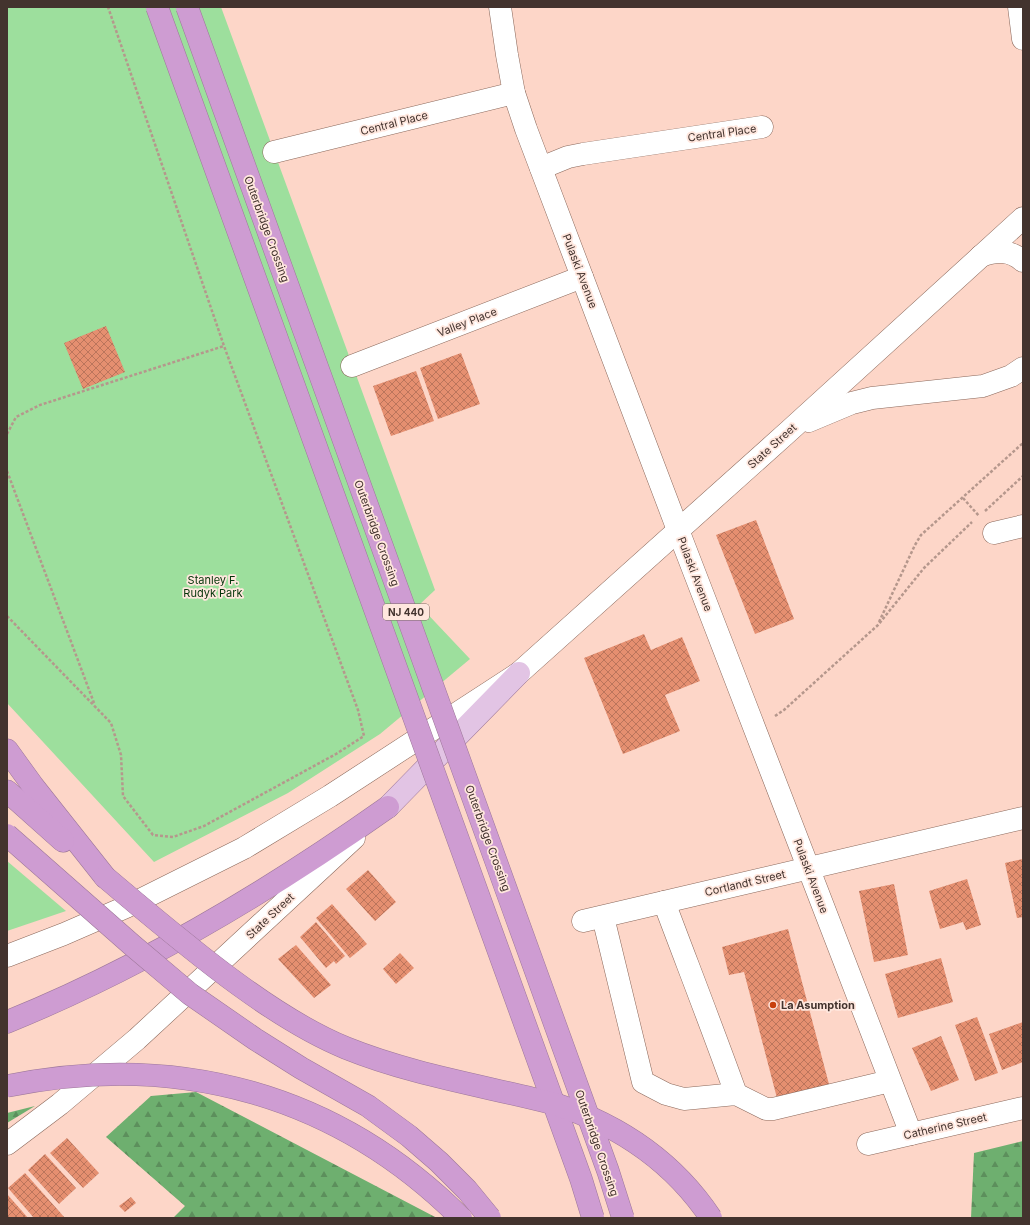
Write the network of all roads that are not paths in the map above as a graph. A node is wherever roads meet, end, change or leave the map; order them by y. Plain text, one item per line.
1 (157, 7) edge
2 (187, 7) edge
3 (500, 7) edge
4 (1019, 7) edge
5 (1023, 39) edge
6 (514, 93) junction
7 (762, 127) dead end
8 (274, 152) dead end
9 (541, 168) junction
10 (1023, 218) edge
11 (981, 256) junction
12 (1023, 261) edge
13 (582, 277) junction
14 (352, 366) dead end
15 (1023, 368) edge
16 (789, 431) junction
17 (1023, 526) edge
18 (678, 530) junction
19 (994, 533) dead end
20 (519, 673) junction
21 (7, 750) edge
22 (20, 793) edge
23 (388, 807) junction
24 (1023, 818) edge
25 (7, 835) edge
26 (808, 868) junction
27 (664, 902) junction
28 (7, 956) edge
29 (7, 1022) edge
30 (890, 1081) junction
31 (7, 1086) edge
32 (736, 1094) junction
33 (1023, 1108) edge
34 (911, 1134) junction
35 (7, 1144) edge
36 (868, 1144) dead end
37 (461, 1218) edge
38 (490, 1218) edge
39 (593, 1218) edge
40 (624, 1218) edge
41 (711, 1218) edge

1 - 39 highway, NJ 440, bridge
2 - 40 highway, Outerbridge Crossing / NJ 440, bridge
3 - 6 street, Pulaski Avenue
4 - 5 street
6 - 8 street, Central Place
6 - 9 street, Pulaski Avenue
7 - 9 street, Central Place
9 - 13 street, Pulaski Avenue
10 - 11 street, State Street
11 - 12 street
11 - 16 street, State Street
13 - 14 street, Valley Place
13 - 18 street, Pulaski Avenue
15 - 16 street
16 - 18 street, State Street
17 - 19 street
18 - 20 street, State Street
18 - 26 street, Pulaski Avenue
20 - 23 main road, State Street
20 - 28 street, State Street
21 - 22 highway
22 - 41 highway, bridge
23 - 29 highway
23 - 35 street, State Street
24 - 26 street, Cortlandt Street
25 - 38 highway, bridge
26 - 27 street, Cortlandt Street
26 - 30 street, Pulaski Avenue
27 - 32 street
27 - 32 street, Cortlandt Street
30 - 32 street
30 - 34 street, Pulaski Avenue
31 - 37 highway, bridge
33 - 34 street, Catherine Street
34 - 36 street, Catherine Street

